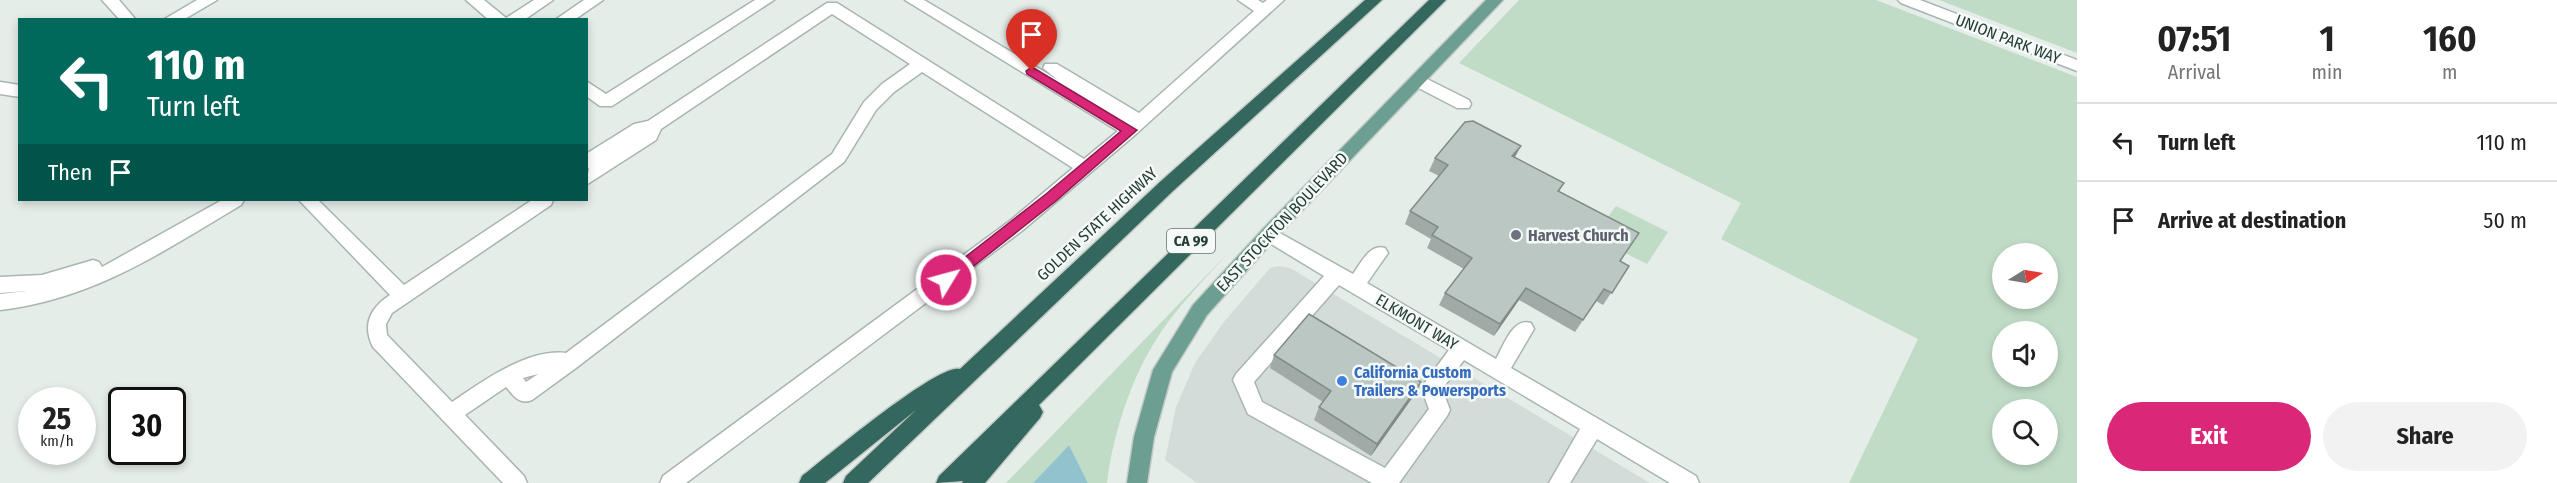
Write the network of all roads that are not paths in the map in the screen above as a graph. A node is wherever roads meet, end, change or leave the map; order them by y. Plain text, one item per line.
1 (110, 0) edge
2 (209, 0) edge
3 (474, 0) edge
4 (545, 0) edge
5 (595, 0) edge
6 (766, 0) edge
7 (914, 0) edge
8 (936, 0) edge
9 (1246, 0) edge
10 (1374, 0) edge
11 (1438, 0) edge
12 (1495, 0) edge
13 (1906, 0) edge
14 (1271, 5) edge
15 (127, 18) edge
16 (174, 18) edge
17 (496, 18) edge
18 (515, 18) edge
19 (565, 18) edge
20 (921, 63) junction
21 (2077, 66) edge
22 (1417, 80) junction
23 (0, 88) edge
24 (588, 88) edge
25 (18, 91) edge
26 (1463, 104) dead end
27 (1135, 126) junction
28 (652, 127) junction
29 (588, 162) edge
30 (1086, 168) junction
31 (588, 178) edge
32 (210, 201) edge
33 (233, 201) edge
34 (309, 201) edge
35 (544, 201) edge
36 (1269, 234) junction
37 (1379, 253) dead end
38 (1337, 274) junction
39 (0, 285) edge
40 (1355, 285) junction
41 (403, 296) junction
42 (0, 302) edge
43 (1113, 316) junction
44 (1524, 329) dead end
45 (1461, 349) junction
46 (979, 364) junction
47 (1499, 371) junction
48 (450, 414) junction
49 (1593, 427) junction
50 (1563, 482) edge
51 (517, 483) edge
52 (670, 483) edge
53 (809, 483) edge
54 (853, 483) edge
55 (946, 483) edge
56 (972, 483) edge
57 (1137, 483) edge
58 (1689, 483) edge

1 - 15 street
2 - 16 street
3 - 17 street
4 - 18 street
5 - 19 street
6 - 24 street
7 - 27 street
8 - 27 street
9 - 14 street
10 - 46 highway, GOLDEN STATE HIGHWAY
11 - 43 highway, CA 99
12 - 22 main road, EAST STOCKTON BOULEVARD
13 - 21 street, UNION PARK WAY
14 - 27 street
20 - 28 street
20 - 30 street
20 - 48 street
22 - 26 street
22 - 36 main road, EAST STOCKTON BOULEVARD
23 - 25 street
27 - 30 street
28 - 29 street
28 - 31 street
30 - 52 street
32 - 39 street
33 - 42 street
34 - 41 street
35 - 41 street
36 - 38 street, ELKMONT WAY
36 - 57 main road, EAST STOCKTON BOULEVARD
37 - 40 street
38 - 40 street, ELKMONT WAY
38 - 45 street
40 - 45 street, ELKMONT WAY
41 - 48 street
43 - 55 highway, CA 99
43 - 56 highway
44 - 47 street
45 - 47 street, ELKMONT WAY
46 - 53 highway
46 - 54 highway, GOLDEN STATE HIGHWAY
47 - 49 street, ELKMONT WAY
48 - 51 street
49 - 50 street
49 - 58 street, ELKMONT WAY

